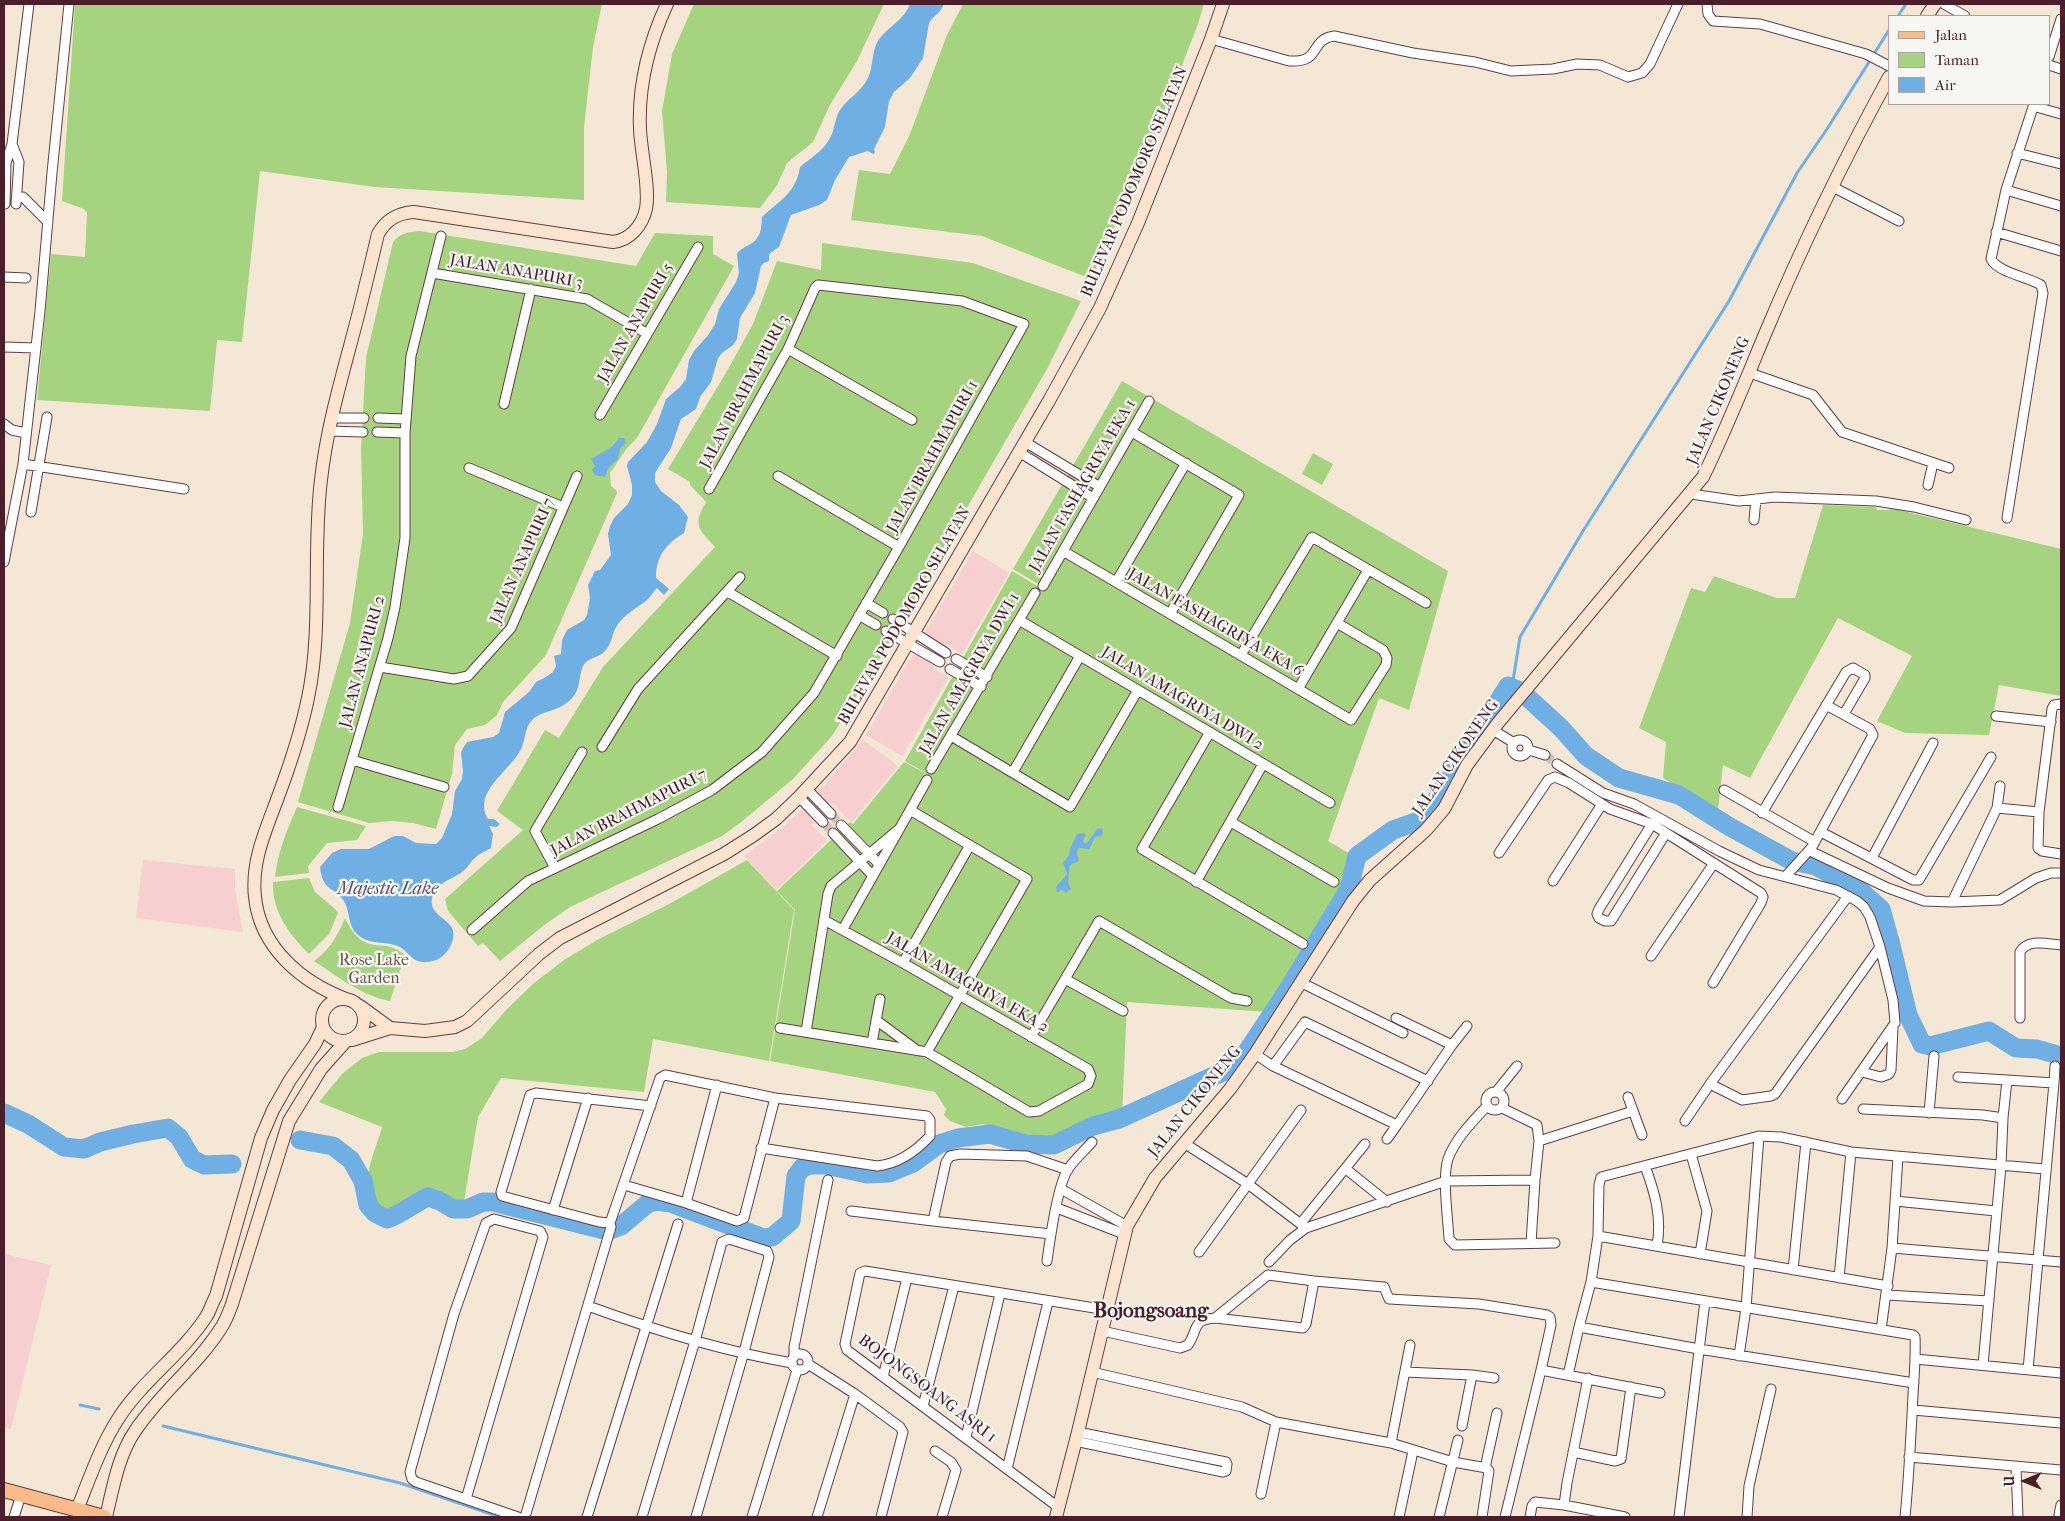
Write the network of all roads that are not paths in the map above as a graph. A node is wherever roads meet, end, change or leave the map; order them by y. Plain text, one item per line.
1 (29, 4) edge
2 (69, 4) edge
3 (668, 4) edge
4 (1223, 4) edge
5 (1678, 4) edge
6 (1707, 4) edge
7 (1935, 4) edge
8 (1944, 4) edge
9 (1927, 15) edge
10 (1963, 15) edge
11 (2061, 20) edge
12 (1211, 39) junction
13 (2050, 54) edge
14 (1888, 65) edge
15 (1888, 79) edge
16 (2033, 105) edge
17 (2061, 114) edge
18 (12, 144) junction
19 (2017, 153) junction
20 (2061, 164) edge
21 (1831, 186) junction
22 (4, 187) edge
23 (17, 188) junction
24 (2006, 190) junction
25 (23, 197) junction
26 (4, 204) edge
27 (16, 204) junction
28 (2061, 206) edge
29 (1899, 221) dead end
30 (48, 222) junction
31 (1996, 232) junction
32 (441, 236) dead end
33 (698, 247) dead end
34 (2061, 250) edge
35 (432, 273) junction
36 (4, 277) edge
37 (26, 278) dead end
38 (822, 285) joint
39 (531, 289) junction
40 (646, 333) junction
41 (4, 346) edge
42 (36, 348) junction
43 (788, 348) junction
44 (1750, 373) junction
45 (1149, 401) dead end
46 (504, 404) dead end
47 (600, 415) dead end
48 (47, 417) dead end
49 (331, 418) junction
50 (364, 418) dead end
51 (378, 418) dead end
52 (406, 419) junction
53 (912, 420) dead end
54 (4, 424) edge
55 (328, 431) junction
56 (363, 432) dead end
57 (377, 432) dead end
58 (1132, 432) junction
59 (26, 433) junction
60 (405, 433) junction
61 (1022, 447) junction
62 (1934, 463) junction
63 (23, 464) junction
64 (1186, 464) junction
65 (38, 465) junction
66 (470, 468) dead end
67 (1949, 468) dead end
68 (577, 476) dead end
69 (778, 476) dead end
70 (1928, 485) dead end
71 (1100, 487) junction
72 (184, 488) dead end
73 (709, 490) dead end
74 (1692, 492) junction
75 (1093, 498) junction
76 (1756, 499) junction
77 (563, 507) junction
78 (31, 512) dead end
79 (2007, 518) dead end
80 (1754, 520) dead end
81 (1966, 520) dead end
82 (899, 547) junction
83 (1063, 551) junction
84 (4, 562) edge
85 (1368, 570) junction
86 (740, 577) dead end
87 (1116, 582) junction
88 (1043, 586) dead end
89 (728, 592) junction
90 (1035, 593) dead end
91 (1426, 603) dead end
92 (866, 604) junction
93 (883, 614) dead end
94 (1170, 614) junction
95 (859, 615) junction
96 (893, 619) dead end
97 (1019, 620) junction
98 (1337, 623) junction
99 (876, 625) dead end
100 (886, 631) dead end
101 (914, 632) junction
102 (907, 643) junction
103 (946, 653) dead end
104 (837, 656) junction
105 (1080, 656) junction
106 (1241, 656) junction
107 (956, 659) dead end
108 (940, 662) dead end
109 (380, 667) junction
110 (950, 669) dead end
111 (987, 677) junction
112 (981, 687) junction
113 (1298, 689) junction
114 (1138, 690) junction
115 (2061, 704) edge
116 (1826, 705) junction
117 (1844, 714) junction
118 (1996, 716) dead end
119 (2051, 722) junction
120 (1493, 730) junction
121 (1210, 732) junction
122 (951, 736) junction
123 (1514, 743) junction
124 (1933, 743) dead end
125 (602, 747) dead end
126 (1529, 750) junction
127 (582, 752) dead end
128 (1545, 755) tunnel mouth
129 (1992, 757) dead end
130 (352, 760) junction
131 (1263, 764) junction
132 (1557, 764) tunnel mouth
133 (932, 770) dead end
134 (1012, 772) junction
135 (927, 780) dead end
136 (2000, 786) dead end
137 (444, 787) dead end
138 (1724, 790) dead end
139 (803, 793) junction
140 (1330, 803) dead end
141 (1602, 804) junction
142 (338, 806) dead end
143 (1997, 808) junction
144 (910, 810) junction
145 (2040, 812) junction
146 (1762, 813) junction
147 (831, 814) tunnel mouth
148 (1664, 819) junction
149 (823, 822) tunnel mouth
150 (1230, 822) junction
151 (842, 825) tunnel mouth
152 (1659, 828) junction
153 (899, 829) junction
154 (1821, 832) junction
155 (832, 833) tunnel mouth
156 (1815, 842) junction
157 (970, 845) junction
158 (1498, 853) dead end
159 (1807, 854) junction
160 (2061, 854) edge
161 (870, 855) junction
162 (1872, 858) junction
163 (859, 863) junction
164 (1714, 863) junction
165 (879, 864) junction
166 (555, 868) junction
167 (2061, 873) edge
168 (873, 876) junction
169 (1786, 876) junction
170 (1553, 881) dead end
171 (1196, 882) junction
172 (1334, 882) dead end
173 (1848, 896) junction
174 (1952, 902) junction
175 (824, 920) junction
176 (843, 929) junction
177 (472, 930) dead end
178 (1303, 944) dead end
179 (2061, 944) edge
180 (1880, 947) junction
181 (1652, 956) dead end
182 (903, 962) junction
183 (1065, 979) junction
184 (1713, 982) dead end
185 (1302, 983) junction
186 (313, 984) junction
187 (959, 995) junction
188 (346, 999) junction
189 (880, 999) dead end
190 (1247, 1001) dead end
191 (358, 1005) junction
192 (1123, 1011) dead end
193 (1396, 1018) dead end
194 (2020, 1018) dead end
195 (876, 1020) junction
196 (323, 1024) junction
197 (1467, 1026) dead end
198 (390, 1028) junction
199 (780, 1028) dead end
200 (1893, 1028) junction
201 (806, 1032) junction
202 (1403, 1033) dead end
203 (1031, 1037) junction
204 (348, 1041) junction
205 (872, 1043) junction
206 (1452, 1045) junction
207 (916, 1050) junction
208 (927, 1052) junction
209 (1255, 1054) junction
210 (1934, 1056) dead end
211 (307, 1058) junction
212 (1274, 1066) junction
213 (1517, 1066) dead end
214 (2055, 1066) dead end
215 (321, 1069) junction
216 (1862, 1072) junction
217 (1958, 1077) dead end
218 (2007, 1080) junction
219 (1428, 1081) junction
220 (2054, 1083) junction
221 (1710, 1084) junction
222 (717, 1086) junction
223 (1496, 1092) junction
224 (1628, 1097) dead end
225 (588, 1098) junction
226 (775, 1098) junction
227 (1842, 1099) dead end
228 (651, 1106) junction
229 (1487, 1106) junction
230 (1502, 1108) junction
231 (1863, 1109) dead end
232 (1301, 1110) dead end
233 (1633, 1112) junction
234 (1929, 1113) junction
235 (2004, 1118) junction
236 (1685, 1121) dead end
237 (1397, 1125) junction
238 (1642, 1135) dead end
239 (1759, 1136) junction
240 (1387, 1139) dead end
241 (1539, 1141) junction
242 (1092, 1142) dead end
243 (1806, 1142) junction
244 (1184, 1143) junction
245 (1365, 1144) dead end
246 (762, 1148) junction
247 (1851, 1152) junction
248 (1691, 1154) junction
249 (1898, 1157) junction
250 (1645, 1166) junction
251 (2001, 1166) junction
252 (1346, 1169) junction
253 (2045, 1169) junction
254 (1068, 1170) junction
255 (249, 1178) junction
256 (828, 1180) dead end
257 (1535, 1180) junction
258 (1446, 1181) junction
259 (1248, 1184) junction
260 (268, 1185) junction
261 (624, 1185) junction
262 (1061, 1189) junction
263 (1895, 1201) junction
264 (1387, 1202) junction
265 (686, 1203) junction
266 (1057, 1208) junction
267 (553, 1210) junction
268 (851, 1211) dead end
269 (1996, 1211) junction
270 (933, 1221) junction
271 (678, 1224) dead end
272 (1304, 1225) junction
273 (610, 1229) junction
274 (1125, 1230) junction
275 (1051, 1234) junction
276 (1598, 1236) junction
277 (1531, 1242) junction
278 (1555, 1243) dead end
279 (1657, 1246) junction
280 (1892, 1248) junction
281 (1200, 1252) dead end
282 (1700, 1254) junction
283 (1992, 1256) junction
284 (2038, 1260) junction
285 (1047, 1261) dead end
286 (1269, 1262) dead end
287 (1749, 1262) junction
288 (2061, 1262) edge
289 (1793, 1270) junction
290 (907, 1278) junction
291 (1839, 1278) junction
292 (1314, 1281) junction
293 (1591, 1282) junction
294 (954, 1286) junction
295 (1888, 1290) junction
296 (1000, 1294) junction
297 (1705, 1301) junction
298 (1989, 1301) junction
299 (1048, 1302) junction
300 (588, 1306) junction
301 (1746, 1308) junction
302 (1107, 1310) junction
303 (1215, 1318) junction
304 (646, 1327) junction
305 (1579, 1327) junction
306 (1881, 1330) junction
307 (1102, 1331) junction
308 (695, 1341) junction
309 (1410, 1345) dead end
310 (1699, 1349) junction
311 (744, 1352) junction
312 (1739, 1356) junction
313 (1915, 1359) junction
314 (794, 1363) junction
315 (808, 1364) junction
316 (1983, 1365) junction
317 (1541, 1370) junction
318 (2028, 1370) junction
319 (1092, 1372) junction
320 (1405, 1372) junction
321 (2061, 1373) edge
322 (1472, 1375) junction
323 (1568, 1375) junction
324 (883, 1378) junction
325 (1494, 1378) dead end
326 (1588, 1378) junction
327 (1914, 1383) junction
328 (1631, 1387) junction
329 (1771, 1389) dead end
330 (1660, 1393) dead end
331 (855, 1394) junction
332 (923, 1406) junction
333 (1912, 1410) junction
334 (1498, 1414) dead end
335 (1276, 1422) junction
336 (2061, 1424) edge
337 (1462, 1426) dead end
338 (109, 1437) junction
339 (966, 1437) junction
340 (1077, 1437) junction
341 (1458, 1440) dead end
342 (1391, 1443) junction
343 (127, 1445) junction
344 (935, 1451) dead end
345 (1413, 1451) junction
346 (1573, 1452) junction
347 (1909, 1457) junction
348 (1453, 1462) junction
349 (2016, 1466) junction
350 (1485, 1468) junction
351 (1008, 1469) junction
352 (2061, 1470) edge
353 (4, 1490) edge
354 (1261, 1494) dead end
355 (21, 1495) junction
356 (466, 1499) junction
357 (1564, 1505) junction
358 (2061, 1505) edge
359 (77, 1510) junction
360 (1057, 1512) edge
361 (2060, 1516) edge
362 (14, 1517) edge
363 (105, 1517) edge
364 (518, 1517) edge
365 (525, 1517) edge
366 (587, 1517) edge
367 (642, 1517) edge
368 (696, 1517) edge
369 (752, 1517) edge
370 (817, 1517) edge
371 (881, 1517) edge
372 (942, 1517) edge
373 (1399, 1517) edge
374 (1439, 1517) edge
375 (1482, 1517) edge
376 (1505, 1517) edge
377 (1530, 1517) edge
378 (1625, 1517) edge
379 (1679, 1517) edge
380 (1747, 1517) edge
381 (1905, 1517) edge
382 (2018, 1517) edge

1 - 18 street
2 - 30 street
3 - 49 street
4 - 12 street, BULEVAR PODOMORO SELATAN
5 - 12 street
6 - 14 street
7 - 9 street
8 - 10 street
11 - 13 street
12 - 61 street, BULEVAR PODOMORO SELATAN
15 - 21 street, JALAN CIKONENG
16 - 17 street
16 - 19 street
18 - 22 street
18 - 23 street
19 - 20 street
19 - 24 street
21 - 29 street
21 - 44 street, JALAN CIKONENG
22 - 23 street
22 - 26 street
23 - 25 street
23 - 27 street
24 - 28 street
24 - 31 street
25 - 27 street
25 - 30 street
26 - 27 street
30 - 42 street
31 - 34 street
31 - 79 street
32 - 35 street, JALAN ANAPURI 2
33 - 40 street, JALAN ANAPURI 5
35 - 39 street, JALAN ANAPURI 3
35 - 52 street, JALAN ANAPURI 2
36 - 37 street
38 - 43 street, JALAN BRAHMAPURI 3
38 - 82 street, JALAN BRAHMAPURI 1
39 - 40 street, JALAN ANAPURI 3
39 - 46 street
40 - 47 street, JALAN ANAPURI 5
41 - 42 street
42 - 59 street
43 - 53 street
43 - 73 street, JALAN BRAHMAPURI 3
44 - 62 street
44 - 74 street, JALAN CIKONENG
45 - 58 street, JALAN FASHAGRIYA EKA 1
48 - 65 street
49 - 50 street
49 - 55 street
51 - 52 street
52 - 60 street, JALAN ANAPURI 2
54 - 59 street
55 - 56 street
55 - 186 street
57 - 60 street
58 - 64 street
58 - 71 street, JALAN FASHAGRIYA EKA 1
59 - 63 street
60 - 109 street, JALAN ANAPURI 2
61 - 71 street
61 - 75 street
61 - 101 street, BULEVAR PODOMORO SELATAN
62 - 67 street
62 - 70 street
63 - 65 street
63 - 84 street
64 - 87 street
64 - 94 street
65 - 72 street
65 - 78 street
66 - 77 street
68 - 77 street, JALAN ANAPURI 7
69 - 82 street
71 - 75 street, JALAN FASHAGRIYA EKA 1
74 - 76 street
74 - 120 street, JALAN CIKONENG
75 - 83 street, JALAN FASHAGRIYA EKA 1
76 - 80 street
76 - 81 street
77 - 109 street, JALAN ANAPURI 7
82 - 92 street, JALAN BRAHMAPURI 1
83 - 87 street, JALAN FASHAGRIYA EKA 6
83 - 88 street, JALAN FASHAGRIYA EKA 1
85 - 91 street
85 - 98 street
85 - 106 street
86 - 89 street
87 - 94 street, JALAN FASHAGRIYA EKA 6
89 - 104 street
89 - 125 street
90 - 97 street, JALAN AMAGRIYA DWI 1
92 - 93 street
92 - 95 street, JALAN BRAHMAPURI 1
94 - 106 street, JALAN FASHAGRIYA EKA 6
95 - 99 street
95 - 104 street, JALAN BRAHMAPURI 7
96 - 101 street
97 - 105 street, JALAN AMAGRIYA DWI 2
97 - 111 street, JALAN AMAGRIYA DWI 1
98 - 113 street
98 - 113 street, JALAN FASHAGRIYA EKA 6
100 - 102 street
101 - 102 street, BULEVAR PODOMORO SELATAN
101 - 103 street
102 - 108 street
102 - 139 street, BULEVAR PODOMORO SELATAN
104 - 166 street, JALAN BRAHMAPURI 7
105 - 114 street, JALAN AMAGRIYA DWI 2
105 - 134 street
106 - 113 street, JALAN FASHAGRIYA EKA 6
107 - 111 street
109 - 130 street, JALAN ANAPURI 2
110 - 112 street
111 - 112 street, JALAN AMAGRIYA DWI 1
112 - 122 street, JALAN AMAGRIYA DWI 1
114 - 121 street, JALAN AMAGRIYA DWI 2
114 - 134 street
115 - 119 street
116 - 117 street
116 - 117 street
116 - 146 street
117 - 154 street
118 - 119 street
119 - 145 street
120 - 123 street
120 - 185 street, JALAN CIKONENG
121 - 131 street, JALAN AMAGRIYA DWI 2
121 - 171 street
122 - 133 street, JALAN AMAGRIYA DWI 1
122 - 134 street
123 - 126 street
123 - 126 street
124 - 162 street
126 - 128 street
127 - 166 street
129 - 162 street
130 - 137 street
130 - 142 street, JALAN ANAPURI 2
131 - 140 street, JALAN AMAGRIYA DWI 2
131 - 150 street
132 - 148 street
135 - 144 street
136 - 143 street
138 - 146 street
139 - 147 street
139 - 149 street
139 - 198 street, BULEVAR PODOMORO SELATAN
141 - 152 street
141 - 158 street
141 - 170 street
143 - 145 street
143 - 174 street
144 - 153 street
144 - 157 street
145 - 160 street
146 - 156 street
148 - 152 street
148 - 169 street
150 - 171 street
150 - 172 street
151 - 161 street
152 - 152 street
152 - 164 street
153 - 161 street
153 - 165 street
154 - 156 street
154 - 162 street
155 - 163 street
156 - 159 street
157 - 182 street
157 - 187 street
159 - 169 street
159 - 174 street
161 - 163 street
161 - 165 street
163 - 168 street
163 - 175 street
164 - 181 street
164 - 184 street
165 - 168 street
166 - 177 street, JALAN BRAHMAPURI 7
167 - 174 street
168 - 176 street
169 - 173 street
171 - 178 street
173 - 180 street
173 - 221 street
175 - 176 street, JALAN AMAGRIYA EKA 2
175 - 201 street
176 - 182 street, JALAN AMAGRIYA EKA 2
179 - 194 street
180 - 200 street
180 - 221 street
182 - 187 street, JALAN AMAGRIYA EKA 2
183 - 190 street
183 - 192 street
183 - 203 street
185 - 202 street
185 - 209 street, JALAN CIKONENG
186 - 188 street
186 - 196 street
187 - 203 street, JALAN AMAGRIYA EKA 2
187 - 208 street
188 - 191 street
188 - 196 street
189 - 195 street
191 - 198 street
191 - 204 street
193 - 206 street
195 - 205 street
195 - 207 street
196 - 204 street
196 - 211 street
197 - 206 street
198 - 204 street, BULEVAR PODOMORO SELATAN
199 - 201 street
200 - 216 street
200 - 216 street
201 - 205 street
203 - 208 street, JALAN AMAGRIYA EKA 2
204 - 215 street
205 - 207 street
206 - 219 street
207 - 208 street
209 - 212 street
209 - 244 street, JALAN CIKONENG
210 - 234 street
211 - 215 street
211 - 255 street
212 - 219 street
212 - 237 street
213 - 223 street
214 - 220 street
215 - 260 street
216 - 227 street
217 - 218 street
218 - 220 street
218 - 235 street
219 - 237 street
220 - 253 street
221 - 236 street
222 - 226 street
222 - 228 street
222 - 265 street
223 - 229 street
223 - 230 street
224 - 233 street
225 - 228 street
225 - 267 street
225 - 267 street
226 - 246 street
226 - 246 street
228 - 261 street
229 - 230 street
229 - 258 street
230 - 241 street
231 - 234 street
232 - 259 street
233 - 238 street
233 - 241 street
234 - 235 street
235 - 251 street
237 - 240 street
239 - 243 street
239 - 248 street
239 - 287 street
241 - 257 street
242 - 254 street
243 - 247 street
243 - 289 street
244 - 259 street
244 - 274 street, JALAN CIKONENG
245 - 252 street
246 - 265 street
247 - 249 street
247 - 291 street
248 - 250 street
248 - 282 street
249 - 251 street
249 - 263 street
250 - 276 street
250 - 279 street
251 - 253 street
251 - 269 street
252 - 264 street
252 - 272 street
253 - 284 street
254 - 262 street
254 - 270 street
255 - 260 street
255 - 338 street
256 - 314 street
257 - 258 street
257 - 277 street
258 - 264 street
258 - 277 street
259 - 272 street
259 - 281 street
260 - 343 street
261 - 265 street
261 - 273 street
262 - 266 street
262 - 274 street
263 - 269 street
263 - 280 street
264 - 272 street
266 - 274 street
266 - 275 street
267 - 273 street
268 - 270 street
269 - 283 street
270 - 275 street
271 - 304 street
272 - 286 street
273 - 300 street
274 - 302 street, JALAN CIKONENG
275 - 285 street
276 - 279 street
276 - 293 street
277 - 278 street
279 - 282 street
280 - 283 street
280 - 295 street
282 - 287 street
283 - 284 street
283 - 298 street
284 - 288 street
284 - 318 street
287 - 289 street
287 - 301 street
289 - 291 street
290 - 294 street, BOJONGSOANG ASRI 1
290 - 324 street
290 - 324 street, BOJONGSOANG ASRI 1
291 - 295 street
292 - 303 street
292 - 303 street
292 - 317 street
293 - 297 street
293 - 305 street
294 - 296 street, BOJONGSOANG ASRI 1
294 - 332 street
295 - 298 street
295 - 306 street
296 - 299 street, BOJONGSOANG ASRI 1
296 - 339 street
297 - 301 street
297 - 310 street
298 - 316 street
299 - 302 street, BOJONGSOANG ASRI 1
299 - 351 street
300 - 304 street
300 - 365 street
301 - 306 street
301 - 312 street
302 - 307 street, JALAN CIKONENG
303 - 307 street
304 - 308 street
304 - 366 street
305 - 310 street
305 - 323 street
306 - 313 street
307 - 319 street, JALAN CIKONENG
308 - 311 street
308 - 311 street
308 - 367 street
309 - 320 street
310 - 312 street
310 - 379 street
311 - 314 street
311 - 368 street
312 - 327 street
313 - 316 street
313 - 327 street
314 - 315 street
314 - 315 street
314 - 369 street
315 - 331 street
316 - 318 street
317 - 323 street
317 - 376 street
318 - 321 street
319 - 335 street
319 - 340 street, JALAN CIKONENG
320 - 322 street
320 - 342 street
322 - 325 street
322 - 337 street
323 - 326 street
324 - 332 street, BOJONGSOANG ASRI 1
326 - 328 street
326 - 346 street
327 - 333 street
328 - 330 street
328 - 346 street
329 - 380 street
331 - 370 street
331 - 371 street
332 - 339 street, BOJONGSOANG ASRI 1
333 - 336 street
333 - 347 street
334 - 350 street
335 - 342 street
335 - 354 street
338 - 343 street
338 - 359 street
339 - 351 street, BOJONGSOANG ASRI 1
340 - 340 street
340 - 360 street, JALAN CIKONENG
341 - 348 street
342 - 345 street
343 - 363 street
344 - 372 street
345 - 348 street
345 - 373 street
346 - 357 street
347 - 349 street
347 - 381 street
348 - 350 street
348 - 374 street
349 - 352 street
349 - 382 street
350 - 375 street
351 - 360 street, BOJONGSOANG ASRI 1
353 - 355 main road
355 - 359 main road
355 - 362 street
356 - 356 street
356 - 364 street
357 - 377 street
357 - 378 street
358 - 361 street
359 - 363 main road

